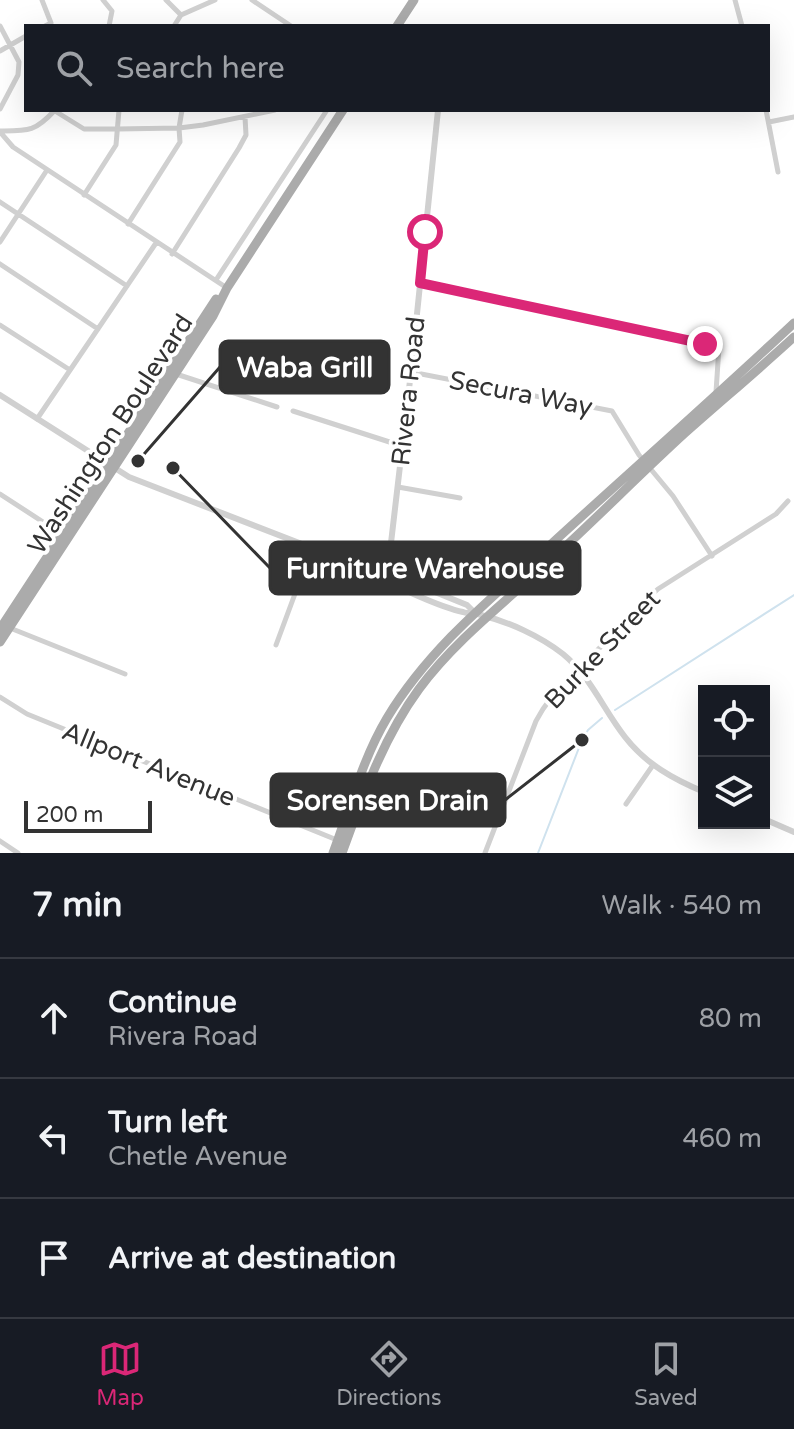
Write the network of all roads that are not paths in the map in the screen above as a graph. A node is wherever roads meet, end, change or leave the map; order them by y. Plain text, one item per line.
1 (42, 0) edge
2 (103, 0) edge
3 (166, 0) edge
4 (215, 0) edge
5 (252, 0) edge
6 (414, 0) edge
7 (735, 0) edge
8 (181, 15) junction
9 (49, 24) edge
10 (109, 24) edge
11 (175, 24) edge
12 (288, 24) edge
13 (398, 24) edge
14 (741, 24) edge
15 (0, 26) edge
16 (24, 37) edge
17 (10, 45) junction
18 (0, 51) edge
19 (0, 109) edge
20 (53, 112) edge
21 (58, 112) edge
22 (119, 112) edge
23 (182, 112) edge
24 (266, 112) edge
25 (326, 112) edge
26 (342, 112) edge
27 (438, 112) edge
28 (766, 112) edge
29 (245, 117) junction
30 (794, 117) edge
31 (769, 122) junction
32 (179, 128) junction
33 (117, 129) junction
34 (0, 131) edge
35 (47, 170) junction
36 (778, 172) dead end
37 (84, 195) junction
38 (0, 202) edge
39 (17, 215) junction
40 (128, 224) junction
41 (0, 242) edge
42 (156, 243) junction
43 (172, 254) junction
44 (0, 264) edge
45 (216, 280) junction
46 (420, 283) junction
47 (127, 286) junction
48 (227, 288) junction
49 (794, 323) edge
50 (0, 325) edge
51 (98, 329) junction
52 (794, 337) edge
53 (70, 370) junction
54 (411, 372) junction
55 (176, 374) junction
56 (0, 395) edge
57 (718, 398) junction
58 (277, 407) dead end
59 (293, 411) dead end
60 (37, 419) junction
61 (402, 446) junction
62 (646, 464) junction
63 (111, 466) junction
64 (398, 487) junction
65 (0, 494) edge
66 (460, 498) dead end
67 (788, 501) dead end
68 (64, 536) junction
69 (312, 548) junction
70 (712, 556) junction
71 (516, 575) junction
72 (387, 577) junction
73 (475, 613) junction
74 (487, 616) junction
75 (5, 628) edge
76 (0, 642) edge
77 (276, 645) dead end
78 (442, 662) junction
79 (579, 669) junction
80 (125, 674) dead end
81 (0, 697) edge
82 (653, 765) junction
83 (698, 789) edge
84 (626, 804) dead end
85 (770, 822) edge
86 (794, 832) edge
87 (0, 841) edge
88 (342, 845) edge
89 (18, 853) edge
90 (333, 853) edge
91 (485, 853) edge

1 - 9 street
2 - 10 street
3 - 8 street
4 - 8 street
5 - 12 street
6 - 13 main road
7 - 14 street
8 - 11 street
15 - 17 street
16 - 17 street
17 - 18 street
17 - 19 street
20 - 34 street
21 - 33 street
22 - 33 street
23 - 32 street
24 - 29 street
25 - 45 street
26 - 48 main road, Washington Boulevard
27 - 46 street, Rivera Road
28 - 31 street
29 - 32 street
29 - 43 street
30 - 31 street
31 - 36 street
32 - 33 street
32 - 40 street
33 - 37 street
34 - 35 street
35 - 37 street
35 - 39 street
37 - 40 street
38 - 39 street
39 - 41 street
39 - 47 street
40 - 42 street
42 - 43 street
42 - 47 street
43 - 45 street
44 - 51 street
45 - 48 street
46 - 54 street, Rivera Road
46 - 57 street
47 - 51 street
48 - 55 main road, Washington Boulevard
48 - 63 main road, Washington Boulevard
49 - 57 main road
50 - 53 street
51 - 53 street
52 - 57 main road
53 - 60 street
54 - 61 street, Rivera Road
54 - 62 street, Secura Way
55 - 58 street
55 - 63 main road, Washington Boulevard
56 - 60 street
57 - 62 main road
59 - 61 street
60 - 63 street
61 - 64 street, Rivera Road
62 - 70 street, Secura Way
62 - 71 main road
62 - 74 main road
63 - 68 main road, Washington Boulevard
63 - 69 street
64 - 66 street
64 - 72 street, Rivera Road
65 - 68 street
67 - 70 street, Burke Street
68 - 75 main road, Washington Boulevard
69 - 72 street
69 - 77 street
70 - 79 street, Burke Street
71 - 73 main road
71 - 74 main road
72 - 73 street
73 - 74 street
73 - 78 main road
73 - 88 main road
74 - 78 main road
74 - 79 street
75 - 76 main road, Washington Boulevard
75 - 80 street
78 - 88 main road
79 - 82 street
79 - 91 street, Burke Street
81 - 88 street, Allport Avenue
82 - 83 street
82 - 84 street
85 - 86 street
87 - 89 street
88 - 90 main road

